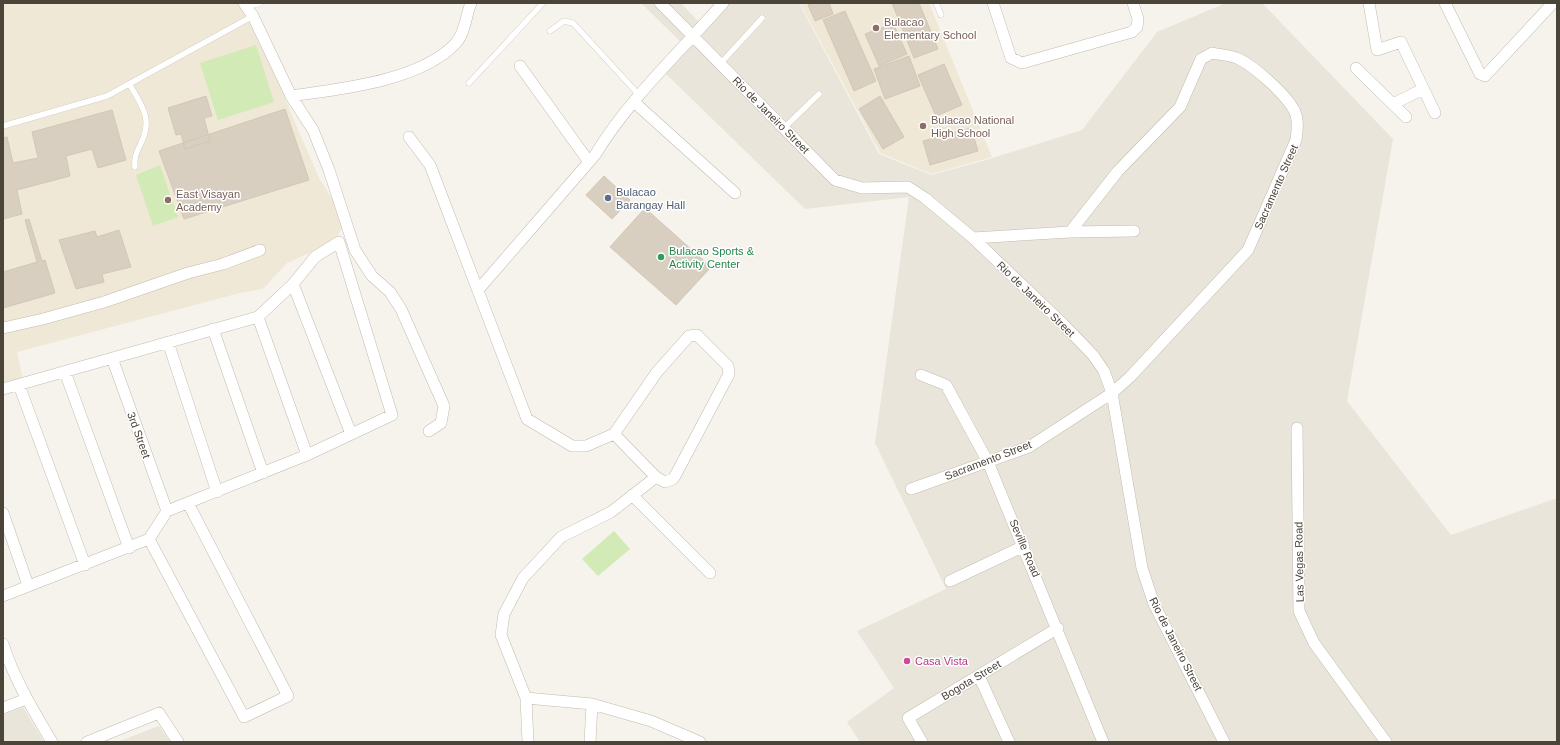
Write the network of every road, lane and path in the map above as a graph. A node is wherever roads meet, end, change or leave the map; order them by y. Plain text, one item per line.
1 (260, 3) edge
2 (471, 3) edge
3 (543, 3) edge
4 (660, 3) edge
5 (722, 3) edge
6 (936, 3) edge
7 (992, 3) edge
8 (1133, 3) edge
9 (1369, 3) edge
10 (1445, 3) edge
11 (1553, 3) edge
12 (248, 9) edge
13 (941, 15) dead end
14 (762, 18) dead end
15 (550, 31) dead end
16 (693, 37) junction
17 (720, 64) junction
18 (520, 66) dead end
19 (1356, 68) dead end
20 (469, 83) dead end
21 (130, 85) junction
22 (1423, 89) junction
23 (819, 94) dead end
24 (291, 96) junction
25 (637, 98) junction
26 (1393, 104) junction
27 (1435, 113) dead end
28 (1406, 117) dead end
29 (3, 126) edge
30 (784, 128) junction
31 (409, 138) dead end
32 (589, 162) junction
33 (135, 166) dead end
34 (735, 192) dead end
35 (1134, 231) dead end
36 (1070, 232) junction
37 (973, 238) junction
38 (260, 250) dead end
39 (293, 284) junction
40 (478, 290) junction
41 (258, 317) junction
42 (3, 328) edge
43 (213, 329) junction
44 (168, 342) junction
45 (112, 358) junction
46 (65, 372) junction
47 (921, 375) dead end
48 (19, 385) junction
49 (3, 389) edge
50 (1112, 393) junction
51 (1297, 428) dead end
52 (430, 432) dead end
53 (351, 434) junction
54 (614, 434) junction
55 (307, 455) junction
56 (988, 462) junction
57 (263, 473) junction
58 (656, 476) junction
59 (911, 489) dead end
60 (217, 492) junction
61 (632, 495) junction
62 (188, 503) junction
63 (167, 511) junction
64 (3, 513) edge
65 (149, 539) junction
66 (1024, 546) junction
67 (129, 548) junction
68 (85, 565) junction
69 (710, 573) dead end
70 (950, 581) dead end
71 (28, 585) junction
72 (3, 596) edge
73 (1058, 628) junction
74 (3, 644) edge
75 (979, 676) junction
76 (526, 698) junction
77 (26, 699) junction
78 (592, 704) junction
79 (3, 708) edge
80 (52, 742) edge
81 (87, 742) edge
82 (178, 742) edge
83 (528, 742) edge
84 (590, 742) edge
85 (700, 742) edge
86 (922, 742) edge
87 (1009, 742) edge
88 (1103, 742) edge
89 (1224, 742) edge
90 (1386, 742) edge

1 - 12 lane
2 - 24 street
3 - 20 lane
4 - 16 street, Rio de Janeiro Street
5 - 16 street
6 - 13 lane
7 - 8 street
9 - 22 street
10 - 11 street
12 - 21 lane
12 - 24 street
14 - 17 lane
15 - 25 lane
16 - 17 street, Rio de Janeiro Street
16 - 25 street
17 - 30 street, Rio de Janeiro Street
18 - 32 street
19 - 26 street
21 - 29 lane
21 - 33 lane
22 - 26 street
22 - 27 street
23 - 30 lane
24 - 52 street
25 - 32 street
25 - 34 street
26 - 28 street
30 - 37 street, Rio de Janeiro Street
31 - 40 street
32 - 40 street
35 - 36 street
36 - 37 street
36 - 50 street, Sacramento Street
37 - 50 street, Rio de Janeiro Street
38 - 42 street
39 - 41 street
39 - 53 street
39 - 53 street
40 - 54 street
41 - 43 street
41 - 55 street
43 - 44 street
43 - 57 street
44 - 45 street
44 - 60 street
45 - 46 street
45 - 63 street, 3rd Street
46 - 48 street
46 - 67 street
47 - 56 street, Seville Road
48 - 49 street
48 - 68 street
50 - 56 street, Sacramento Street
50 - 89 street, Rio de Janeiro Street
51 - 90 street, Las Vegas Road
53 - 55 street
54 - 58 street
54 - 58 street
55 - 57 street
56 - 59 street, Sacramento Street
56 - 66 street, Seville Road
57 - 60 street
58 - 61 street
60 - 62 street
61 - 69 street
61 - 76 street
62 - 63 street
62 - 65 street
63 - 65 street
64 - 71 street
65 - 67 street
66 - 70 street
66 - 73 street, Seville Road
67 - 68 street
68 - 71 street
71 - 72 street
73 - 75 street, Bogota Street
73 - 88 street, Seville Road
74 - 77 street
75 - 86 street, Bogota Street
75 - 87 street
76 - 78 street
76 - 83 street
77 - 79 street
77 - 80 street
78 - 84 street
78 - 85 street
81 - 82 street

